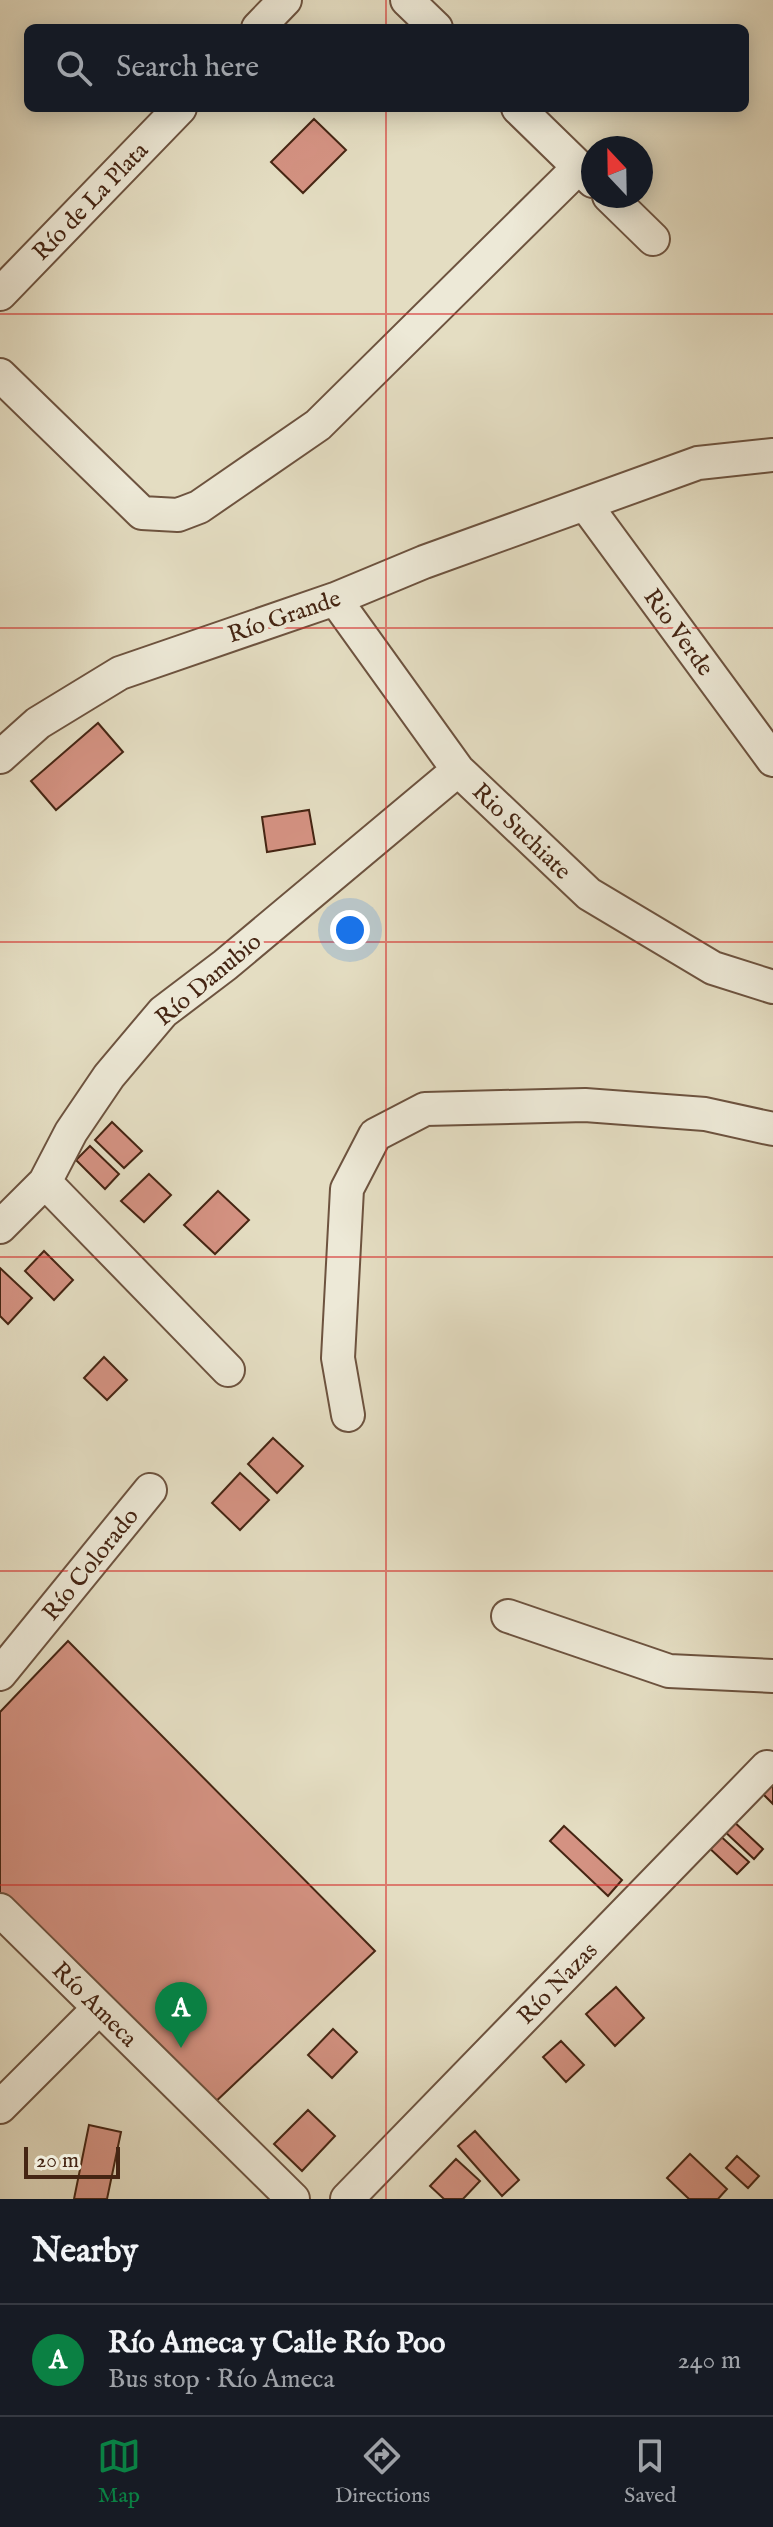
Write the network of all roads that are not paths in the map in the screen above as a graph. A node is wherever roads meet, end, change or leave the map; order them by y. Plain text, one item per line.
1 (285, 0) edge
2 (407, 0) edge
3 (262, 24) edge
4 (432, 24) edge
5 (176, 112) edge
6 (522, 112) edge
7 (581, 169) edge
8 (581, 179) edge
9 (621, 208) edge
10 (653, 239) dead end
11 (0, 294) edge
12 (0, 375) edge
13 (773, 455) edge
14 (585, 504) junction
15 (335, 599) junction
16 (0, 757) edge
17 (773, 760) edge
18 (458, 770) junction
19 (773, 987) edge
20 (773, 1129) edge
21 (45, 1182) junction
22 (0, 1227) edge
23 (228, 1370) dead end
24 (348, 1415) dead end
25 (150, 1490) dead end
26 (508, 1616) dead end
27 (0, 1674) edge
28 (773, 1676) edge
29 (767, 1767) dead end
30 (0, 1910) edge
31 (99, 2008) junction
32 (0, 2107) edge
33 (293, 2199) edge
34 (347, 2199) edge

1 - 3 street
2 - 4 street
5 - 11 street, Río de La Plata
6 - 7 street
8 - 12 street
9 - 10 street
13 - 14 street, Río Grande
14 - 15 street, Río Grande
14 - 17 street, Rio Verde
15 - 16 street, Río Grande
15 - 18 street, Rio Suchiate
18 - 19 street, Rio Suchiate
18 - 21 street, Río Danubio
20 - 24 street
21 - 22 street, Río Danubio
21 - 23 street
25 - 27 street, Río Colorado
26 - 28 street
29 - 34 street, Río Nazas
30 - 31 street, Río Ameca
31 - 32 street
31 - 33 street, Río Ameca

